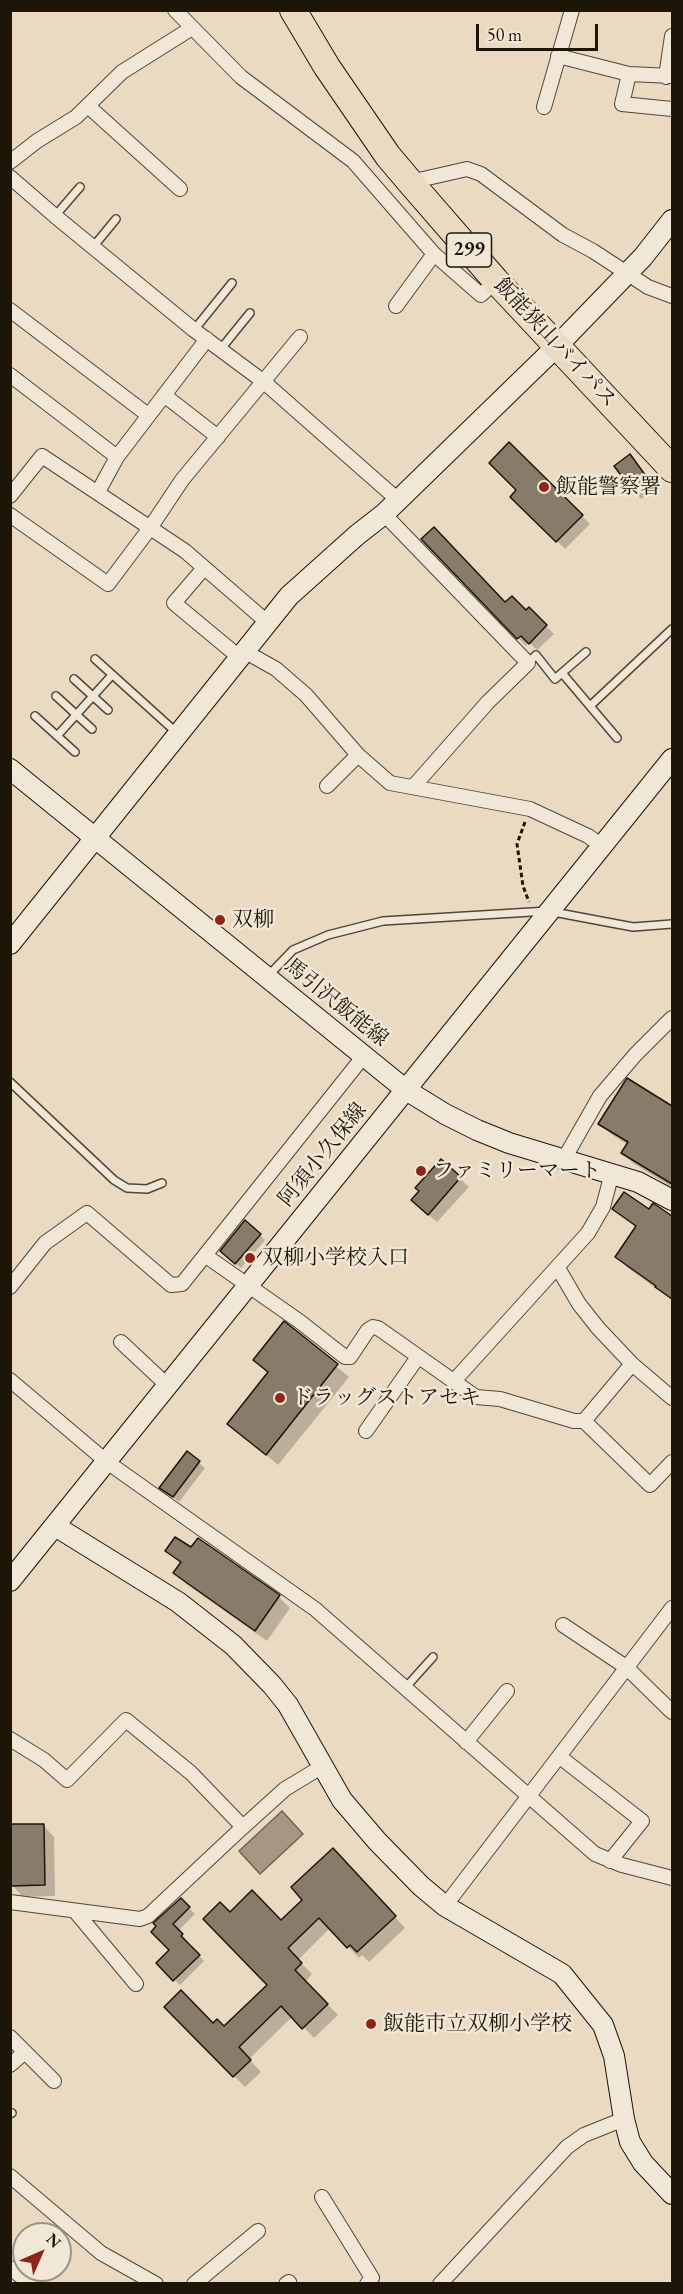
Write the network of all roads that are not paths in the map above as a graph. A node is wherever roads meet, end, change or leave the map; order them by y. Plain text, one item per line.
1 (293, 10) edge
2 (572, 10) edge
3 (180, 12) edge
4 (192, 28) junction
5 (672, 36) edge
6 (558, 56) junction
7 (629, 74) junction
8 (669, 76) edge
9 (88, 106) junction
10 (544, 107) dead end
11 (672, 109) edge
12 (10, 162) edge
13 (10, 177) edge
14 (410, 182) junction
15 (80, 187) dead end
16 (180, 189) dead end
17 (55, 216) junction
18 (116, 219) dead end
19 (671, 225) edge
20 (92, 248) junction
21 (434, 254) junction
22 (627, 274) junction
23 (496, 281) junction
24 (231, 283) dead end
25 (672, 296) edge
26 (396, 306) dead end
27 (10, 310) edge
28 (250, 313) dead end
29 (194, 330) junction
30 (300, 337) dead end
31 (207, 339) junction
32 (557, 346) junction
33 (220, 350) junction
34 (11, 376) edge
35 (264, 382) junction
36 (164, 395) junction
37 (148, 415) junction
38 (218, 436) junction
39 (117, 457) junction
40 (672, 469) edge
41 (98, 492) junction
42 (10, 496) edge
43 (398, 500) junction
44 (384, 514) junction
45 (10, 516) edge
46 (150, 528) junction
47 (204, 567) junction
48 (267, 622) junction
49 (672, 629) edge
50 (586, 652) dead end
51 (242, 654) junction
52 (95, 659) dead end
53 (528, 663) junction
54 (562, 673) junction
55 (112, 675) junction
56 (74, 679) dead end
57 (56, 696) dead end
58 (93, 696) junction
59 (590, 706) junction
60 (108, 710) dead end
61 (76, 715) junction
62 (35, 716) dead end
63 (92, 729) dead end
64 (179, 735) junction
65 (57, 736) junction
66 (617, 738) dead end
67 (75, 752) dead end
68 (357, 755) junction
69 (672, 759) edge
70 (10, 770) edge
71 (327, 786) dead end
72 (413, 787) junction
73 (94, 839) junction
74 (602, 846) junction
75 (541, 912) junction
76 (672, 924) edge
77 (10, 944) edge
78 (266, 977) junction
79 (672, 1018) edge
80 (363, 1057) junction
81 (10, 1082) edge
82 (406, 1090) junction
83 (564, 1159) junction
84 (612, 1173) junction
85 (162, 1183) dead end
86 (672, 1200) edge
87 (206, 1256) junction
88 (558, 1268) junction
89 (249, 1286) junction
90 (10, 1287) edge
91 (121, 1342) dead end
92 (418, 1357) junction
93 (632, 1364) junction
94 (10, 1380) edge
95 (453, 1382) junction
96 (168, 1386) junction
97 (672, 1398) edge
98 (584, 1421) junction
99 (366, 1431) dead end
100 (107, 1462) junction
101 (672, 1462) edge
102 (55, 1526) junction
103 (10, 1581) edge
104 (672, 1608) edge
105 (562, 1625) dead end
106 (433, 1657) dead end
107 (626, 1667) junction
108 (406, 1687) junction
109 (507, 1691) dead end
110 (672, 1712) edge
111 (10, 1739) edge
112 (466, 1742) junction
113 (560, 1757) junction
114 (323, 1766) junction
115 (530, 1797) junction
116 (243, 1827) junction
117 (610, 1861) junction
118 (672, 1878) edge
119 (10, 1902) edge
120 (445, 1906) junction
121 (75, 1911) junction
122 (136, 1984) dead end
123 (10, 2037) edge
124 (25, 2052) junction
125 (10, 2066) edge
126 (54, 2081) dead end
127 (624, 2119) junction
128 (10, 2176) edge
129 (672, 2194) edge
130 (322, 2197) dead end
131 (258, 2231) dead end
132 (10, 2268) edge
133 (30, 2283) edge
134 (156, 2283) edge
135 (194, 2283) edge
136 (367, 2283) edge
137 (440, 2283) edge

1 - 14 highway, 飯能狭山バイパス / 299
2 - 6 street
3 - 4 street
4 - 9 street
4 - 21 street
5 - 8 street
6 - 7 street
6 - 10 street
7 - 8 street
7 - 11 street
9 - 12 street
9 - 16 street
13 - 17 street
14 - 22 street
14 - 23 highway, 飯能狭山バイパス / 299
15 - 17 lane
17 - 20 street
18 - 20 lane
19 - 22 street
20 - 29 street
21 - 23 street
21 - 26 street
22 - 25 street
22 - 32 street
23 - 32 highway, 飯能狭山バイパス / 299
24 - 29 lane
27 - 37 street
28 - 33 lane
29 - 31 street
30 - 35 street
31 - 33 street
31 - 36 street
32 - 40 highway, 飯能狭山バイパス / 299
32 - 43 street
33 - 35 street
34 - 39 street
35 - 38 street
35 - 43 street
36 - 37 street
36 - 38 street
37 - 39 street
38 - 46 street
39 - 41 street
41 - 42 street
41 - 46 street
43 - 44 street
44 - 48 street
44 - 53 street
45 - 46 street
46 - 47 street
47 - 48 street
47 - 51 street
48 - 51 street
49 - 59 lane
50 - 54 lane
51 - 64 street
51 - 68 street
52 - 55 lane
53 - 54 lane
53 - 72 street
54 - 59 lane
55 - 58 lane
55 - 64 lane
56 - 58 lane
57 - 61 lane
58 - 60 lane
58 - 61 lane
59 - 66 lane
61 - 63 lane
61 - 65 lane
62 - 65 lane
64 - 73 street
65 - 67 lane
68 - 71 street
68 - 72 street
69 - 74 street, 阿須小久保線
70 - 73 street, 馬引沢飯能線
72 - 74 street
73 - 77 street
73 - 78 street, 馬引沢飯能線
74 - 75 street, 阿須小久保線
75 - 76 lane
75 - 78 lane
75 - 82 street, 阿須小久保線
78 - 80 street, 馬引沢飯能線
79 - 83 street
80 - 82 street, 馬引沢飯能線
80 - 87 street
81 - 85 lane
82 - 83 street, 馬引沢飯能線
82 - 89 street, 阿須小久保線
83 - 84 street, 馬引沢飯能線
84 - 86 street, 馬引沢飯能線
84 - 88 street
87 - 89 street
87 - 90 street
88 - 93 street
88 - 95 street
89 - 92 street
89 - 96 street, 阿須小久保線
91 - 96 street
92 - 95 street
92 - 99 street
93 - 97 street
93 - 98 street
94 - 100 street
95 - 98 street
96 - 100 street, 阿須小久保線
98 - 101 street
100 - 102 street, 阿須小久保線
100 - 108 street
102 - 103 street, 阿須小久保線
102 - 114 street
104 - 107 street
105 - 107 street
106 - 108 lane
107 - 110 street
107 - 113 street
108 - 112 street
109 - 112 street
111 - 116 street
112 - 115 street
113 - 115 street
113 - 117 street
114 - 116 street
114 - 120 street
115 - 117 street
115 - 120 street
116 - 121 street
117 - 118 street
119 - 121 street
120 - 127 street
121 - 122 street
123 - 124 street
124 - 125 street
124 - 126 street
127 - 129 street
127 - 137 street
128 - 134 street
130 - 136 street
131 - 135 street
132 - 133 street

